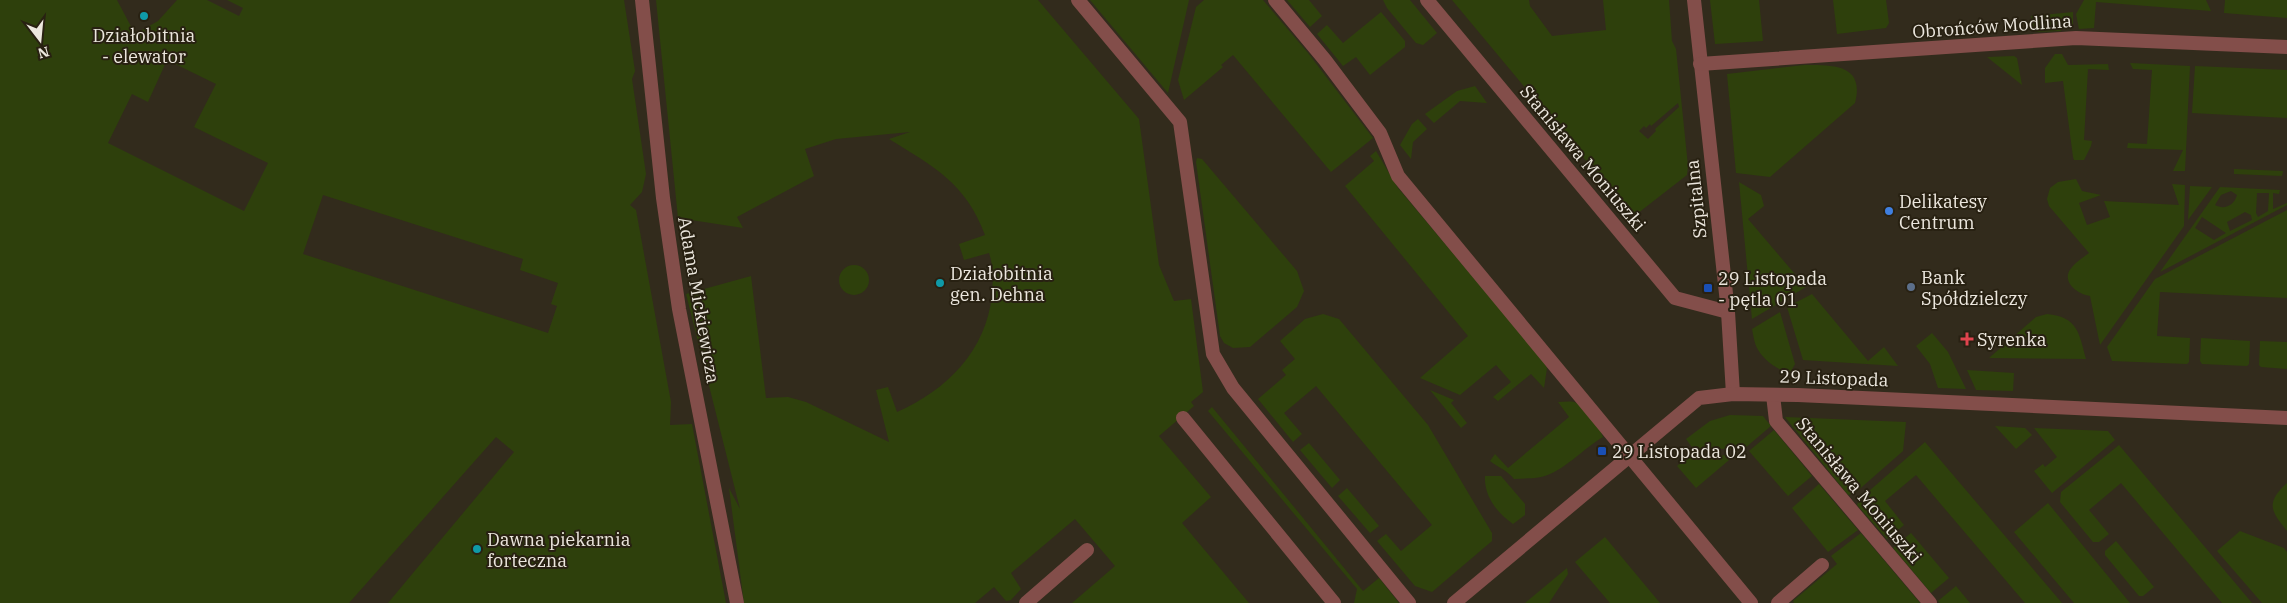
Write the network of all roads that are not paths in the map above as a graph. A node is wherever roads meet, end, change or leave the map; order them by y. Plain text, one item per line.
1 (642, 0) edge
2 (1078, 0) edge
3 (1275, 0) edge
4 (1426, 0) edge
5 (1694, 0) edge
6 (2287, 47) edge
7 (1700, 64) junction
8 (1728, 312) junction
9 (1733, 394) junction
10 (1773, 395) junction
11 (1183, 418) dead end
12 (2287, 418) edge
13 (1630, 455) junction
14 (1088, 550) dead end
15 (1822, 566) dead end
16 (737, 603) edge
17 (1026, 603) edge
18 (1334, 603) edge
19 (1409, 603) edge
20 (1454, 603) edge
21 (1751, 603) edge
22 (1778, 603) edge
23 (1930, 603) edge

1 - 16 street, Adama Mickiewicza
2 - 19 street
3 - 13 street
4 - 8 street, Stanisława Moniuszki
5 - 7 street, Szpitalna
6 - 7 street, Obrońców Modlina
7 - 8 street, Szpitalna
8 - 9 street, Szpitalna
9 - 10 street, 29 Listopada
9 - 13 street, 29 Listopada
10 - 12 street, 29 Listopada
10 - 23 street, Stanisława Moniuszki
11 - 18 street
13 - 20 street, 29 Listopada
13 - 21 street
14 - 17 street
15 - 22 street

